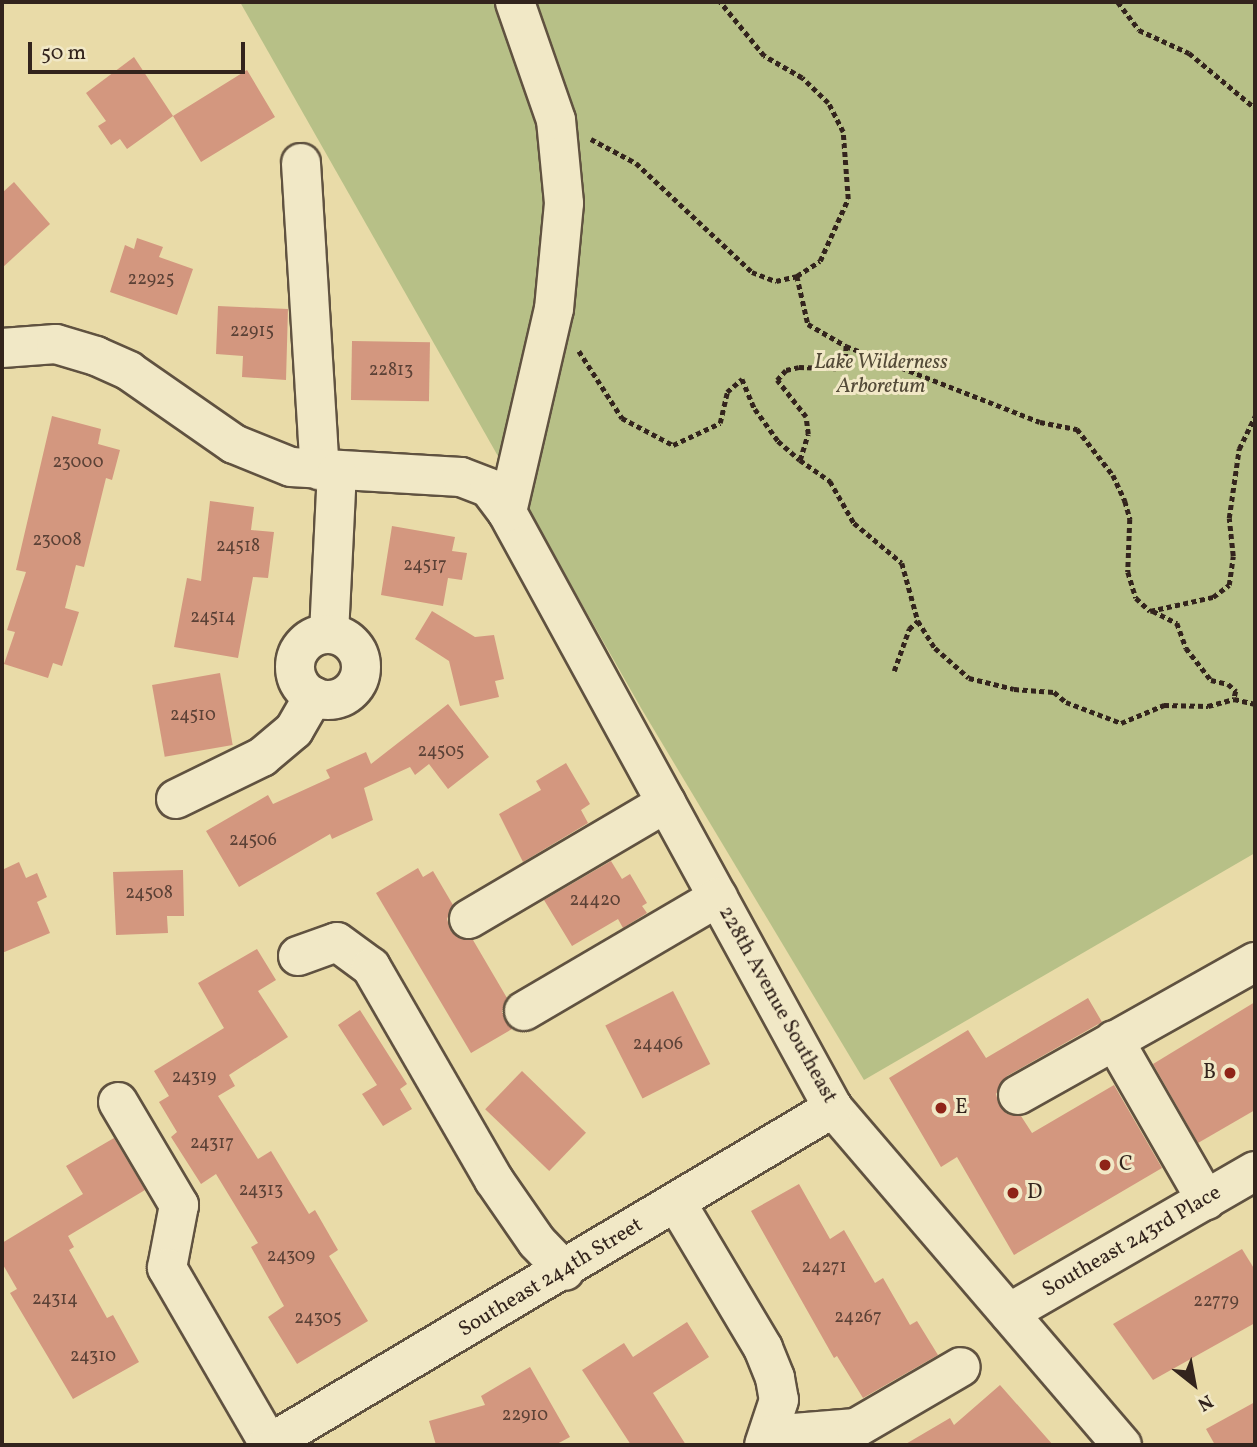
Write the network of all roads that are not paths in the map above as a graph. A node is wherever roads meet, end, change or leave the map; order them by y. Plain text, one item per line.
1 (515, 2) edge
2 (301, 163) dead end
3 (2, 348) edge
4 (328, 471) junction
5 (507, 512) junction
6 (176, 799) dead end
7 (666, 803) junction
8 (718, 897) junction
9 (469, 919) dead end
10 (298, 956) dead end
11 (1255, 962) edge
12 (524, 1011) dead end
13 (1114, 1040) junction
14 (1018, 1096) dead end
15 (118, 1102) dead end
16 (833, 1108) junction
17 (1255, 1171) edge
18 (1206, 1200) junction
19 (676, 1202) junction
20 (565, 1271) junction
21 (1009, 1313) junction
22 (961, 1367) dead end
23 (766, 1440) edge
24 (268, 1445) edge
25 (1122, 1445) edge

1 - 5 street
2 - 4 street
3 - 4 street, 228th Avenue Southeast
4 - 5 street, 228th Avenue Southeast
4 - 6 street
5 - 7 street, 228th Avenue Southeast
7 - 8 street, 228th Avenue Southeast
7 - 9 street
8 - 12 street
8 - 16 street, 228th Avenue Southeast
10 - 20 street
11 - 13 street
13 - 14 street
13 - 18 street
15 - 24 street
16 - 19 street, Southeast 244th Street
16 - 21 street, 228th Avenue Southeast
17 - 18 street, Southeast 243rd Place
18 - 21 street, Southeast 243rd Place
19 - 20 street, Southeast 244th Street
19 - 23 street
20 - 24 street, Southeast 244th Street
21 - 25 street, 228th Avenue Southeast
22 - 23 street

